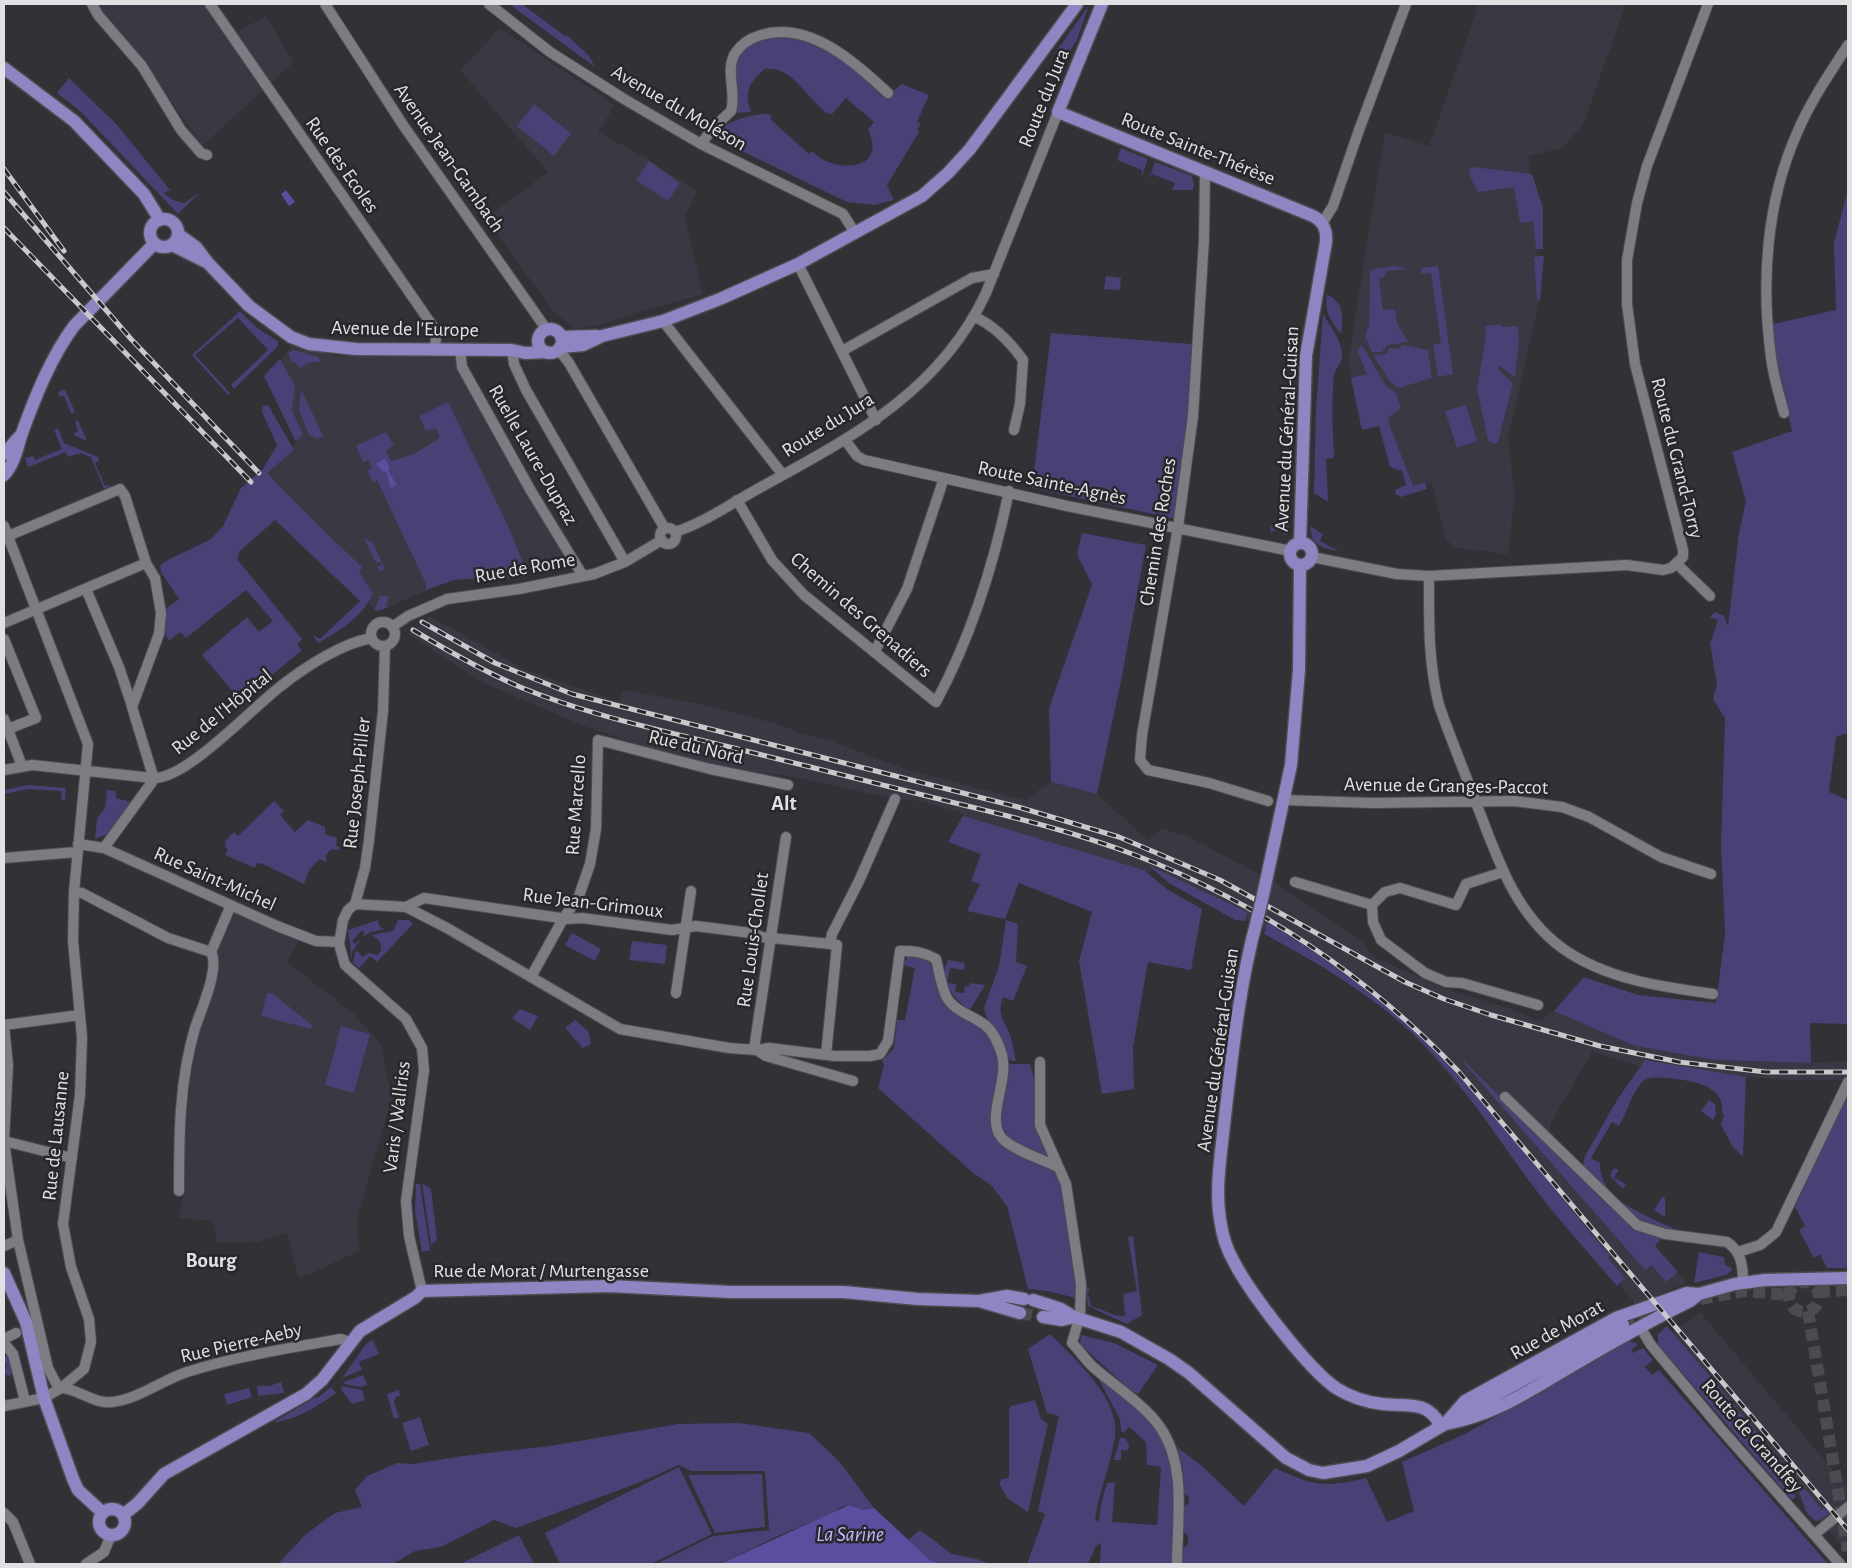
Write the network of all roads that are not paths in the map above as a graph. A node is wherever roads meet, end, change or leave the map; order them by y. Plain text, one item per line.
1 (92, 4) edge
2 (210, 4) edge
3 (324, 4) edge
4 (489, 4) edge
5 (1077, 4) edge
6 (1102, 4) edge
7 (1406, 4) edge
8 (1708, 4) edge
9 (1848, 45) edge
10 (4, 68) edge
11 (888, 93) dead end
12 (1058, 112) junction
13 (701, 144) junction
14 (207, 155) dead end
15 (1205, 172) junction
16 (160, 220) junction
17 (1322, 222) junction
18 (855, 233) junction
19 (175, 240) junction
20 (154, 244) junction
21 (798, 264) junction
22 (994, 274) junction
23 (975, 317) junction
24 (663, 321) junction
25 (543, 335) junction
26 (557, 347) junction
27 (435, 349) junction
28 (460, 349) junction
29 (512, 350) junction
30 (842, 351) junction
31 (1784, 413) dead end
32 (876, 420) junction
33 (1014, 430) dead end
34 (22, 433) junction
35 (845, 440) junction
36 (4, 454) edge
37 (784, 474) junction
38 (4, 475) edge
39 (944, 478) junction
40 (1009, 491) junction
41 (737, 500) junction
42 (4, 526) edge
43 (1178, 527) junction
44 (664, 529) junction
45 (675, 532) junction
46 (8, 536) junction
47 (662, 540) junction
48 (1295, 547) junction
49 (1312, 557) junction
50 (625, 562) junction
51 (144, 564) junction
52 (1677, 564) junction
53 (1300, 565) junction
54 (583, 576) junction
55 (1429, 576) junction
56 (86, 590) junction
57 (1710, 596) dead end
58 (37, 609) junction
59 (4, 623) edge
60 (392, 627) junction
61 (372, 638) junction
62 (4, 639) edge
63 (385, 646) junction
64 (875, 651) junction
65 (132, 707) junction
66 (4, 718) edge
67 (8, 729) junction
68 (598, 740) joint
69 (22, 766) junction
70 (4, 770) edge
71 (86, 770) junction
72 (153, 778) junction
73 (788, 785) dead end
74 (895, 799) dead end
75 (1284, 800) junction
76 (1268, 801) dead end
77 (1476, 803) junction
78 (786, 837) dead end
79 (77, 848) junction
80 (104, 848) junction
81 (4, 858) edge
82 (1503, 872) junction
83 (1711, 874) dead end
84 (1295, 882) dead end
85 (691, 891) dead end
86 (74, 892) junction
87 (355, 904) junction
88 (231, 905) junction
89 (1372, 905) junction
90 (406, 908) junction
91 (563, 919) junction
92 (686, 928) junction
93 (770, 938) junction
94 (339, 943) junction
95 (830, 944) junction
96 (211, 952) junction
97 (531, 978) junction
98 (676, 993) dead end
99 (1713, 994) dead end
100 (1538, 1005) dead end
101 (80, 1015) junction
102 (4, 1025) edge
103 (756, 1049) junction
104 (826, 1055) junction
105 (1040, 1062) dead end
106 (853, 1080) dead end
107 (1848, 1082) edge
108 (1505, 1097) dead end
109 (4, 1141) edge
110 (72, 1158) junction
111 (1058, 1167) junction
112 (179, 1191) dead end
113 (18, 1240) junction
114 (4, 1246) edge
115 (1738, 1252) junction
116 (4, 1274) edge
117 (1848, 1278) edge
118 (1743, 1283) junction
119 (422, 1291) junction
120 (1699, 1294) junction
121 (979, 1301) junction
122 (1020, 1313) tunnel mouth
123 (1043, 1317) tunnel mouth
124 (1077, 1318) junction
125 (1623, 1325) tunnel mouth
126 (1640, 1327) junction
127 (16, 1333) dead end
128 (4, 1339) edge
129 (350, 1342) junction
130 (4, 1343) edge
131 (60, 1388) junction
132 (44, 1398) junction
133 (25, 1401) junction
134 (4, 1406) edge
135 (1443, 1425) junction
136 (1848, 1507) edge
137 (4, 1513) edge
138 (103, 1513) junction
139 (123, 1515) junction
140 (1815, 1534) junction
141 (111, 1535) junction
142 (30, 1564) edge
143 (86, 1564) edge
144 (1177, 1564) edge
145 (1840, 1564) edge

1 - 14 street
2 - 27 street, Rue des Ecoles
3 - 25 street, Avenue Jean-Gambach
4 - 13 street, Avenue du Moléson
5 - 18 main road, Avenue de l'Europe
6 - 12 main road, Route du Jura
7 - 17 street
8 - 52 street, Route du Grand-Torry
9 - 31 street
10 - 16 main road
11 - 13 street
12 - 15 main road, Route Sainte-Thérèse
12 - 22 street, Route du Jura
13 - 18 street, Avenue du Moléson
15 - 17 main road, Route Sainte-Thérèse
15 - 43 street, Chemin des Roches
16 - 19 main road
16 - 20 main road
17 - 48 main road, Avenue du Général-Guisan
18 - 21 main road, Avenue de l'Europe
19 - 20 main road
19 - 27 main road, Avenue de l'Europe
20 - 34 main road
21 - 24 main road, Avenue de l'Europe
21 - 30 street
22 - 23 street, Route du Jura
22 - 30 street
23 - 32 street, Route du Jura
23 - 33 street
24 - 26 main road, Avenue de l'Europe
24 - 37 street
25 - 26 main road
25 - 26 main road
25 - 29 main road, Avenue de l'Europe
26 - 29 main road, Avenue de l'Europe
26 - 44 street
27 - 28 main road, Avenue de l'Europe
28 - 29 main road, Avenue de l'Europe
28 - 54 street, Ruelle Laure-Dupraz
29 - 50 street
30 - 32 street
32 - 35 street, Route du Jura
34 - 36 main road
34 - 38 main road
35 - 37 street, Route du Jura
35 - 39 street, Route Sainte-Agnès
37 - 41 street, Route du Jura
39 - 40 street, Route Sainte-Agnès
39 - 64 street
40 - 43 street, Route Sainte-Agnès
40 - 64 street, Chemin des Grenadiers
41 - 45 street, Route du Jura
41 - 64 street, Chemin des Grenadiers
42 - 46 street, Rue de Lausanne
43 - 48 street, Route Sainte-Agnès
43 - 76 street, Chemin des Roches
44 - 45 street
44 - 47 street
45 - 47 street, Rue de Rome
46 - 51 street
46 - 58 street, Rue de Lausanne
47 - 50 street, Rue de Rome
48 - 49 main road
48 - 53 main road
49 - 53 main road
49 - 55 street, Route du Grand-Torry
50 - 54 street, Rue de Rome
51 - 56 street
51 - 65 street
52 - 55 street, Route du Grand-Torry
52 - 57 street
53 - 75 main road, Avenue du Général-Guisan
54 - 60 street, Rue de Rome
55 - 77 street
56 - 58 street
56 - 65 street
58 - 59 street
58 - 71 street, Rue de Lausanne
60 - 61 street
60 - 63 street
61 - 63 street
61 - 72 street, Rue de l'Hôpital
62 - 67 street
63 - 87 street, Rue Joseph-Piller
65 - 72 street
66 - 67 street
67 - 69 street
68 - 73 street, Rue du Nord
68 - 91 street, Rue Marcello
69 - 70 street, Rue de l'Hôpital
69 - 71 street, Rue de l'Hôpital
71 - 72 street, Rue de l'Hôpital
71 - 79 street, Rue de Lausanne
72 - 80 street
74 - 95 street
75 - 77 street, Avenue de Granges-Paccot
75 - 135 main road, Avenue du Général-Guisan, bridge
77 - 82 street
77 - 83 street, Avenue de Granges-Paccot
78 - 93 street, Rue Louis-Chollet
79 - 80 street, Rue Saint-Michel
79 - 81 street, Rue Saint-Michel
79 - 86 street, Rue de Lausanne
80 - 88 street, Rue Saint-Michel
82 - 89 street
82 - 99 street
84 - 89 street
85 - 92 street
86 - 96 street
86 - 101 street, Rue de Lausanne
87 - 90 street, Rue Jean-Grimoux
87 - 94 street, Rue Joseph-Piller
88 - 94 street, Rue Saint-Michel
88 - 96 street
89 - 100 street
90 - 91 street, Rue Jean-Grimoux
90 - 97 street
91 - 92 street, Rue Jean-Grimoux
91 - 97 street, Rue Marcello
92 - 93 street, Rue Jean-Grimoux
92 - 98 street
93 - 95 street, Rue Jean-Grimoux
93 - 103 street, Rue Louis-Chollet
94 - 119 street, Varis / Wallriss
95 - 104 street
96 - 112 street
97 - 103 street
101 - 102 street
101 - 110 street, Rue de Lausanne
102 - 109 street
103 - 104 street
103 - 106 street
104 - 111 street
105 - 111 street
107 - 115 street
108 - 115 street
109 - 110 street
109 - 113 street
110 - 131 street, Rue de Lausanne
111 - 124 street
113 - 114 street
113 - 131 street
115 - 118 street
116 - 132 main road
117 - 118 main road, Rue de Morat
118 - 120 main road, Rue de Morat
119 - 121 main road, Rue de Morat / Murtengasse
119 - 129 main road, Rue de Morat / Murtengasse
120 - 126 main road, Rue de Morat
120 - 135 main road, Rue de Morat
121 - 122 main road
121 - 124 main road
123 - 124 main road
124 - 135 main road, Rue de Morat
124 - 144 street
125 - 135 main road
126 - 135 main road, Rue de Morat
126 - 140 street, Route de Grandfey
127 - 128 street
129 - 131 street, Rue Pierre-Aeby
129 - 139 main road, Rue de Morat / Murtengasse
130 - 133 street
131 - 132 street, Rue de Lausanne
132 - 133 street
132 - 138 main road
133 - 134 street
136 - 140 street
137 - 142 street
138 - 139 main road
138 - 141 main road
139 - 141 main road
140 - 145 street, Route de Grandfey
141 - 143 street

